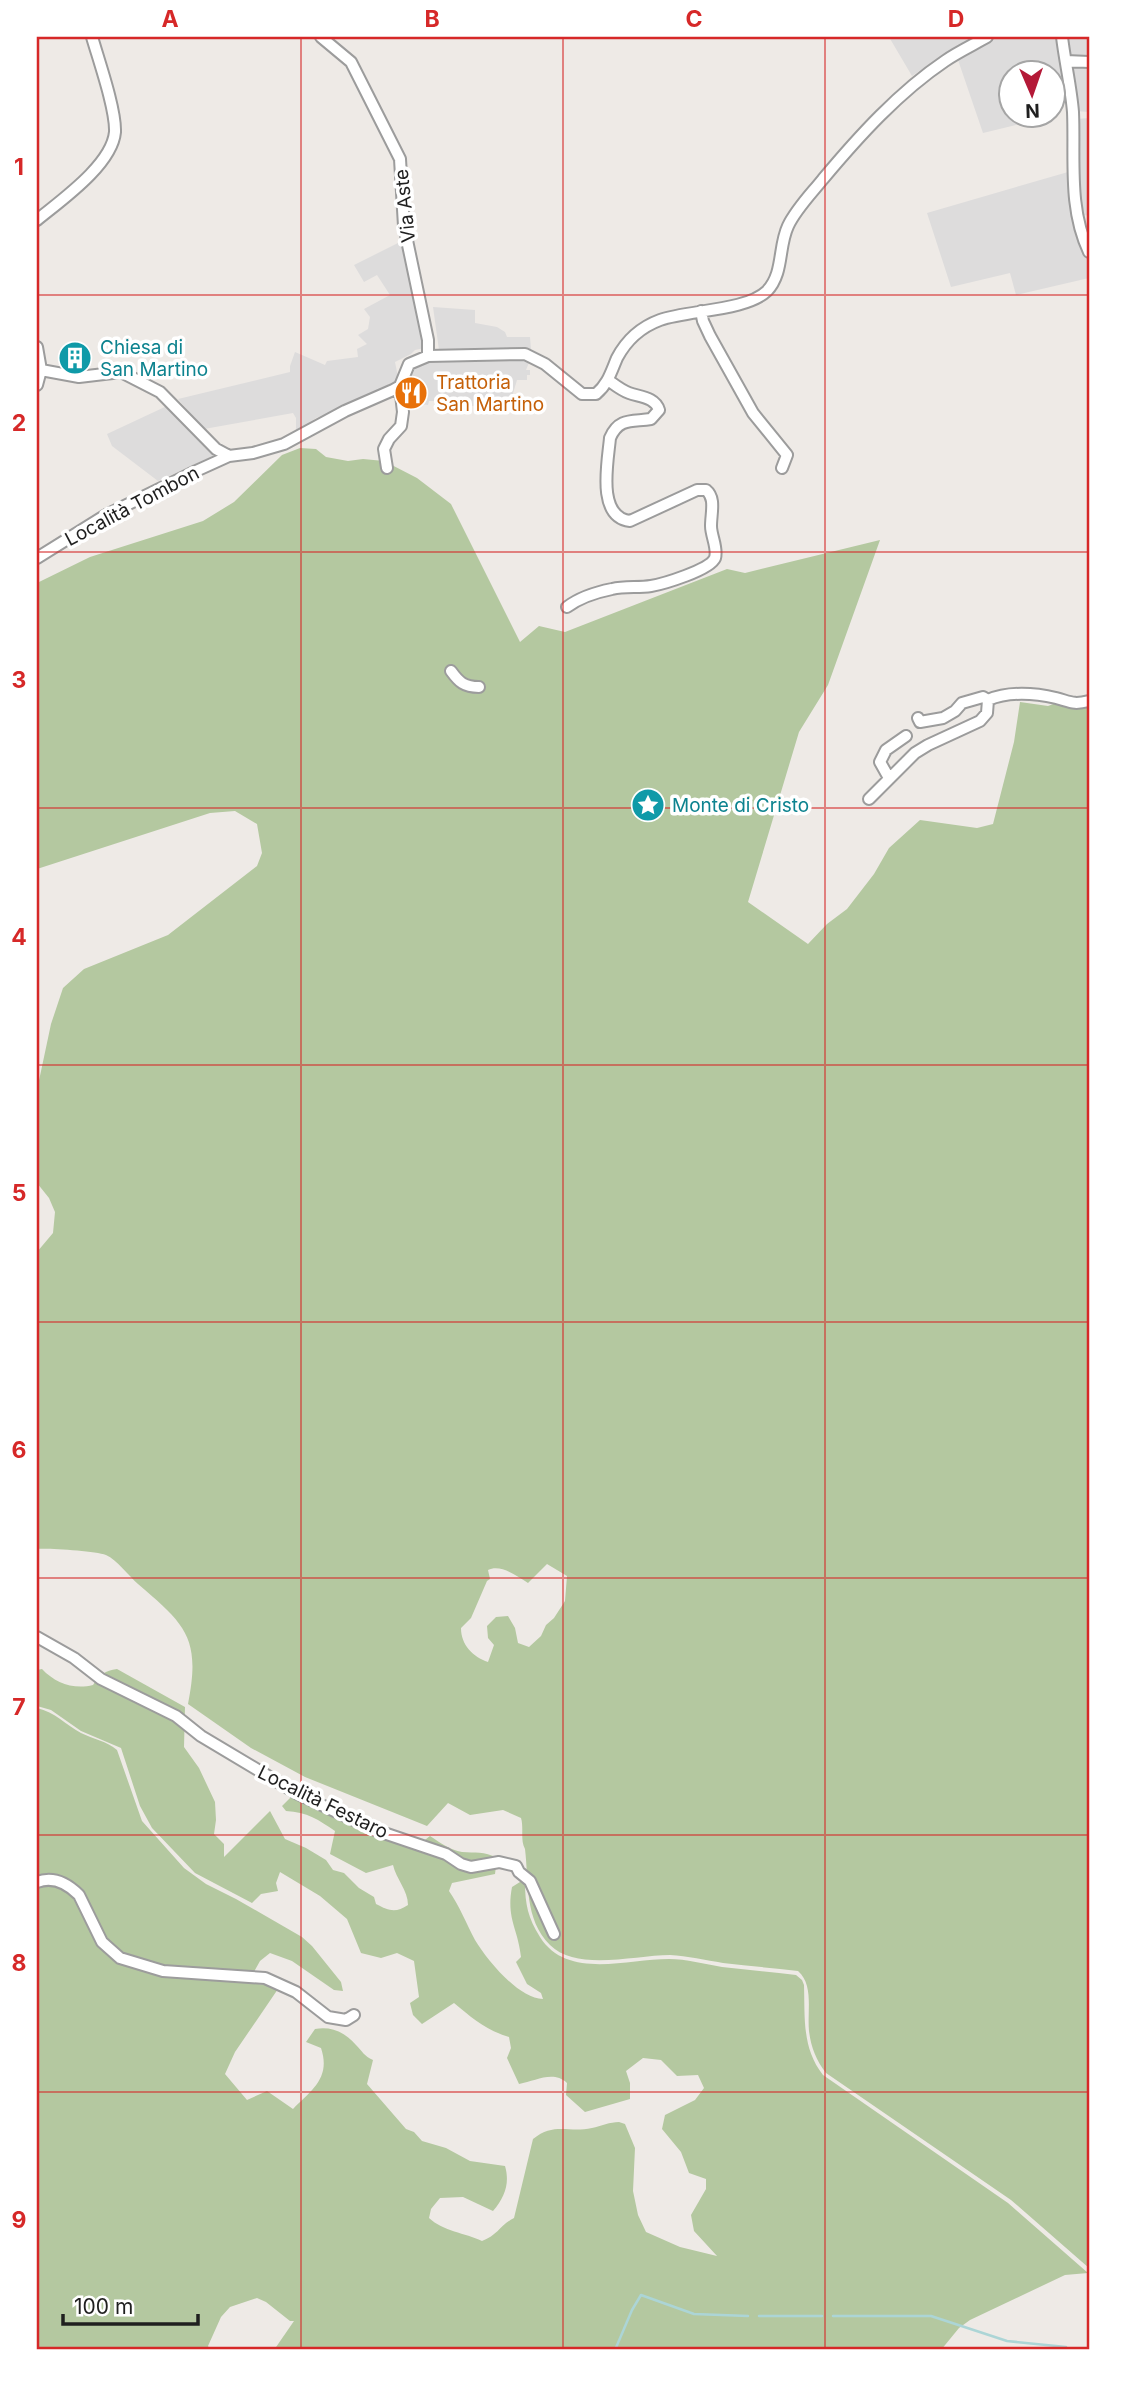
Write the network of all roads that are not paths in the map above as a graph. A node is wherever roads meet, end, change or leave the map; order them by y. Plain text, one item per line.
1 (92, 37) edge
2 (321, 37) edge
3 (987, 37) edge
4 (1062, 37) edge
5 (1066, 60) edge
6 (1066, 61) joint
7 (1089, 62) edge
8 (37, 220) edge
9 (1089, 252) edge
10 (701, 311) junction
11 (37, 347) edge
12 (428, 356) junction
13 (41, 370) junction
14 (608, 380) junction
15 (37, 385) edge
16 (400, 386) junction
17 (229, 456) junction
18 (387, 468) dead end
19 (782, 468) dead end
20 (37, 558) edge
21 (567, 607) dead end
22 (451, 671) dead end
23 (479, 687) dead end
24 (988, 700) junction
25 (1089, 701) edge
26 (918, 718) dead end
27 (906, 736) dead end
28 (890, 778) junction
29 (869, 799) dead end
30 (37, 1637) edge
31 (37, 1882) edge
32 (554, 1934) dead end
33 (354, 2015) dead end

1 - 8 street
2 - 12 street, Via Aste
3 - 10 street
4 - 5 street
6 - 7 street
6 - 9 street
10 - 14 street
10 - 19 street
11 - 13 street
12 - 14 street
12 - 16 street
13 - 15 street
13 - 17 street
14 - 21 street
16 - 17 street
16 - 18 street
17 - 20 street, Località Tombon
22 - 23 street
24 - 25 street
24 - 26 street
24 - 28 street
27 - 28 street
28 - 29 street
30 - 32 street, Località Festaro
31 - 33 street

